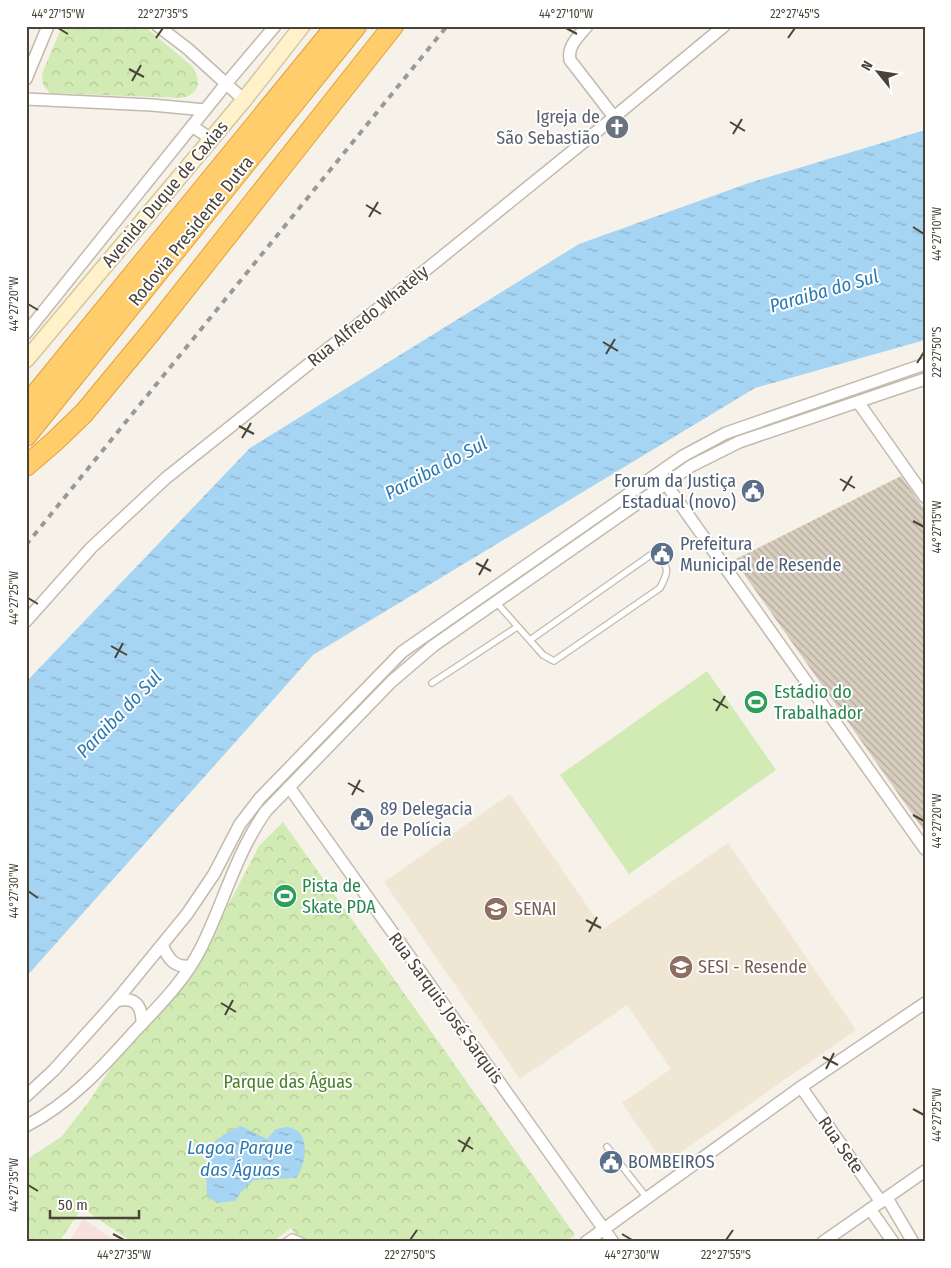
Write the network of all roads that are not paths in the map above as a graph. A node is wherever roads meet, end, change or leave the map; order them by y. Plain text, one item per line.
1 (48, 26) edge
2 (158, 26) edge
3 (275, 26) edge
4 (302, 26) edge
5 (336, 26) edge
6 (356, 26) edge
7 (368, 26) edge
8 (393, 26) edge
9 (588, 26) edge
10 (724, 26) edge
11 (355, 73) junction
12 (26, 79) edge
13 (225, 85) junction
14 (26, 99) edge
15 (244, 100) junction
16 (205, 110) junction
17 (614, 117) junction
18 (192, 126) junction
19 (211, 139) junction
20 (26, 333) edge
21 (26, 360) edge
22 (925, 364) edge
23 (925, 379) edge
24 (858, 402) junction
25 (26, 406) edge
26 (26, 436) edge
27 (26, 466) edge
28 (661, 472) junction
29 (666, 484) junction
30 (925, 496) edge
31 (496, 602) junction
32 (26, 621) edge
33 (517, 627) junction
34 (530, 640) junction
35 (432, 683) dead end
36 (289, 787) junction
37 (925, 849) edge
38 (162, 945) junction
39 (190, 966) junction
40 (116, 1001) junction
41 (925, 1003) edge
42 (142, 1024) junction
43 (801, 1087) junction
44 (26, 1096) edge
45 (26, 1126) edge
46 (607, 1147) dead end
47 (925, 1170) edge
48 (647, 1198) junction
49 (884, 1200) junction
50 (870, 1209) junction
51 (604, 1229) junction
52 (285, 1242) edge
53 (304, 1242) edge
54 (586, 1242) edge
55 (613, 1242) edge
56 (823, 1242) edge
57 (893, 1242) edge
58 (913, 1242) edge

1 - 12 street
2 - 13 street
3 - 13 street, Avenida Duque de Caxias
4 - 15 street, Avenida Duque de Caxias
5 - 25 highway, Rodovia Presidente Dutra
6 - 26 highway, Rodovia Presidente Dutra
7 - 11 highway
8 - 11 highway
9 - 17 street
10 - 17 street, Rua Alfredo Whately
11 - 27 highway
13 - 15 street
13 - 16 street, Avenida Duque de Caxias
14 - 16 street
15 - 19 street, Avenida Duque de Caxias
16 - 18 street, Avenida Duque de Caxias
17 - 32 street, Rua Alfredo Whately
18 - 19 street
18 - 20 street, Avenida Duque de Caxias
19 - 21 street, Avenida Duque de Caxias
22 - 28 street
23 - 24 street
24 - 29 street
24 - 30 street
28 - 29 street
28 - 38 street
29 - 31 street
29 - 37 street
31 - 33 lane
31 - 36 street
33 - 34 lane
33 - 35 lane
34 - 34 lane
36 - 39 street
36 - 51 street, Rua Sarquis José Sarquis
38 - 39 street
38 - 40 street
39 - 42 street
40 - 42 street
40 - 44 street
41 - 43 street
42 - 45 street
43 - 48 street
43 - 49 street, Rua Sete
46 - 48 lane
47 - 49 street
48 - 51 street
49 - 50 street
49 - 58 street, Rua Sete
50 - 56 street
50 - 57 street
51 - 54 street
51 - 55 street, Rua Sarquis José Sarquis
52 - 53 lane

